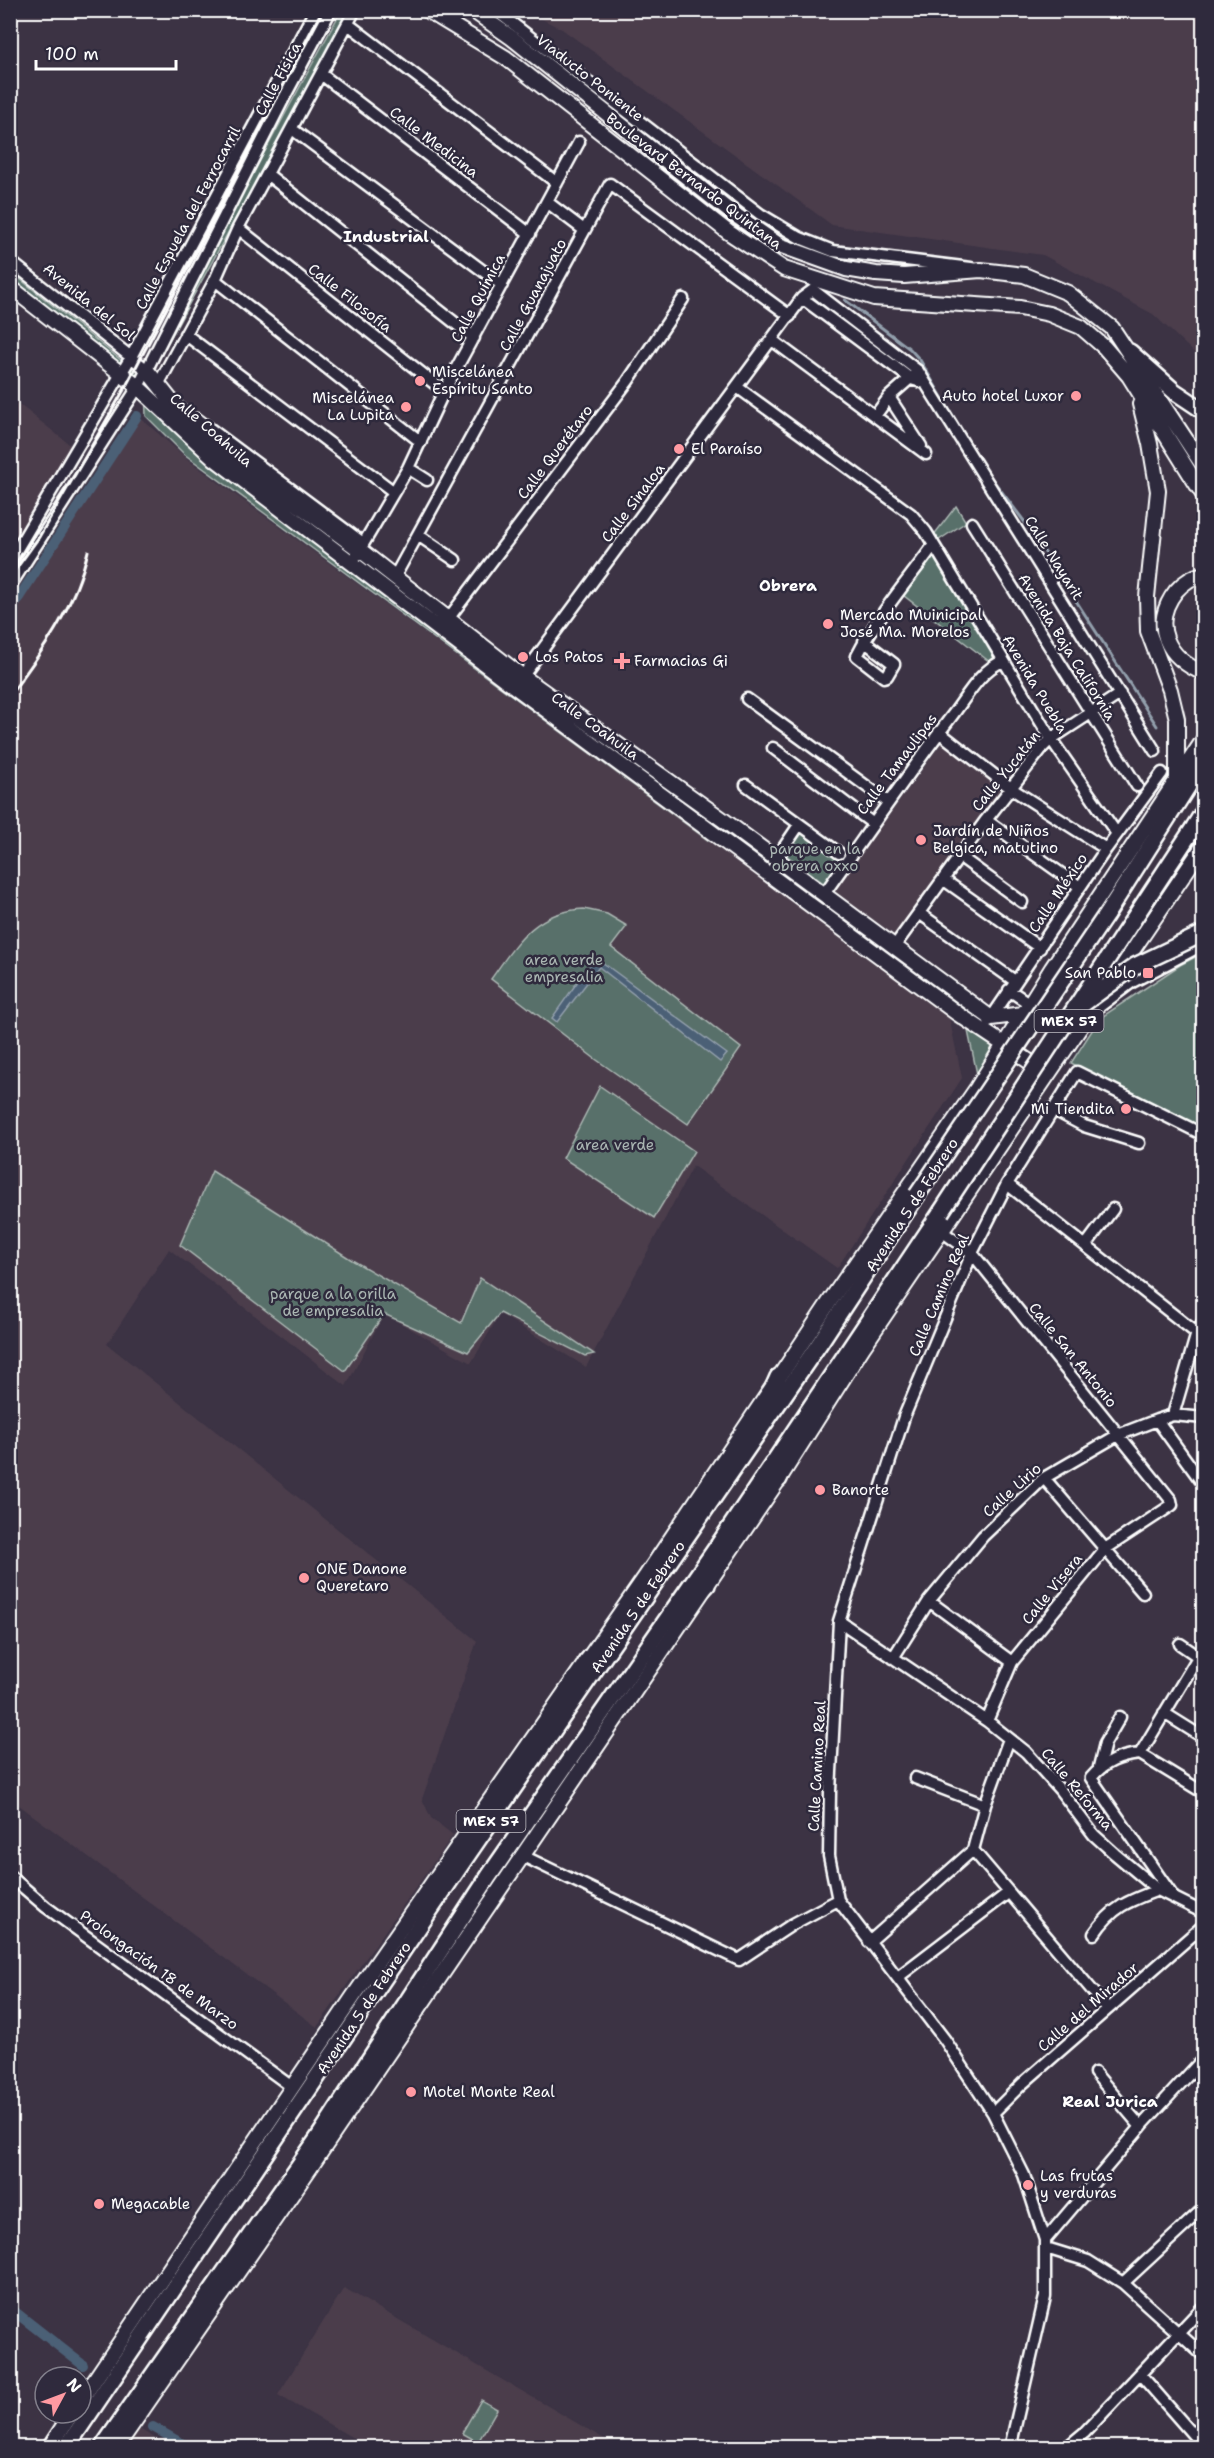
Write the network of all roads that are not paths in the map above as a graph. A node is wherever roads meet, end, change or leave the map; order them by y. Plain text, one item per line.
1 (315, 10) edge
2 (331, 10) edge
3 (355, 10) edge
4 (427, 10) edge
5 (472, 10) edge
6 (495, 10) edge
7 (348, 24) junction
8 (321, 74) junction
9 (292, 129) junction
10 (579, 142) dead end
11 (267, 174) junction
12 (557, 183) junction
13 (547, 202) junction
14 (238, 228) junction
15 (584, 230) junction
16 (530, 234) junction
17 (10, 261) edge
18 (981, 270) junction
19 (215, 280) junction
20 (502, 285) junction
21 (10, 287) edge
22 (806, 294) joint
23 (683, 299) dead end
24 (790, 316) junction
25 (185, 334) junction
26 (474, 338) junction
27 (772, 340) junction
28 (1130, 352) junction
29 (131, 357) junction
30 (146, 369) junction
31 (120, 374) junction
32 (914, 375) junction
33 (1130, 376) junction
34 (158, 386) junction
35 (138, 387) junction
36 (737, 387) junction
37 (444, 391) junction
38 (889, 397) junction
39 (1203, 411) edge
40 (173, 412) junction
41 (875, 416) junction
42 (421, 442) junction
43 (1203, 466) edge
44 (408, 468) junction
45 (427, 480) dead end
46 (394, 492) junction
47 (1203, 496) edge
48 (972, 523) dead end
49 (418, 535) junction
50 (361, 546) junction
51 (933, 546) junction
52 (455, 560) dead end
53 (10, 561) edge
54 (352, 563) junction
55 (1203, 574) edge
56 (394, 578) junction
57 (10, 586) edge
58 (448, 619) junction
59 (864, 641) junction
60 (1003, 661) junction
61 (1203, 673) edge
62 (522, 677) junction
63 (1120, 694) junction
64 (747, 699) dead end
65 (1090, 713) junction
66 (939, 732) junction
67 (1203, 739) edge
68 (1051, 740) junction
69 (773, 748) dead end
70 (1155, 751) dead end
71 (1203, 761) edge
72 (1162, 773) dead end
73 (1177, 780) junction
74 (746, 785) dead end
75 (1137, 786) dead end
76 (1011, 789) junction
77 (888, 802) junction
78 (1203, 811) edge
79 (986, 820) junction
80 (872, 823) junction
81 (799, 825) junction
82 (1117, 834) junction
83 (1203, 845) edge
84 (1106, 849) junction
85 (839, 853) dead end
86 (959, 856) junction
87 (776, 859) junction
88 (944, 880) junction
89 (1080, 887) junction
90 (824, 894) junction
91 (1022, 902) dead end
92 (919, 913) junction
93 (1203, 933) edge
94 (1203, 944) edge
95 (894, 947) junction
96 (1040, 948) junction
97 (1012, 985) junction
98 (1026, 1009) junction
99 (1082, 1013) junction
100 (991, 1018) junction
101 (982, 1031) junction
102 (1004, 1044) junction
103 (1047, 1073) junction
104 (1052, 1109) junction
105 (1203, 1135) edge
106 (1139, 1143) dead end
107 (1007, 1184) junction
108 (1113, 1209) dead end
109 (943, 1232) junction
110 (1086, 1245) junction
111 (972, 1253) junction
112 (1203, 1320) edge
113 (1200, 1336) edge
114 (778, 1377) junction
115 (1173, 1415) junction
116 (1203, 1418) edge
117 (1157, 1420) junction
118 (793, 1432) junction
119 (1118, 1435) junction
120 (746, 1447) junction
121 (1044, 1478) junction
122 (779, 1479) junction
123 (1203, 1485) edge
124 (1172, 1505) joint
125 (1105, 1549) junction
126 (707, 1585) junction
127 (1143, 1593) dead end
128 (929, 1602) junction
129 (638, 1606) junction
130 (839, 1622) junction
131 (652, 1640) junction
132 (1180, 1644) dead end
133 (893, 1658) junction
134 (1201, 1658) edge
135 (586, 1662) junction
136 (1012, 1662) junction
137 (1164, 1713) junction
138 (1120, 1717) dead end
139 (987, 1721) junction
140 (1203, 1738) edge
141 (1009, 1739) junction
142 (1140, 1754) junction
143 (1099, 1767) junction
144 (915, 1778) dead end
145 (1203, 1793) edge
146 (985, 1805) junction
147 (973, 1850) junction
148 (521, 1855) junction
149 (10, 1876) edge
150 (1158, 1890) junction
151 (1008, 1893) junction
152 (1172, 1895) junction
153 (838, 1900) junction
154 (1203, 1913) edge
155 (1203, 1925) edge
156 (1094, 1934) dead end
157 (869, 1942) junction
158 (898, 1977) junction
159 (1108, 2009) junction
160 (1203, 2058) edge
161 (1095, 2073) dead end
162 (292, 2086) junction
163 (993, 2113) junction
164 (1141, 2127) junction
165 (1203, 2208) edge
166 (1046, 2244) junction
167 (1123, 2283) junction
168 (1203, 2306) edge
169 (1178, 2331) junction
170 (1203, 2356) edge
171 (1140, 2374) junction
172 (93, 2382) edge
173 (64, 2425) edge
174 (1196, 2438) dead end
175 (49, 2448) edge
176 (66, 2448) edge
177 (102, 2448) edge
178 (116, 2448) edge
179 (1010, 2448) edge
180 (1066, 2448) edge

1 - 29 street, Calle Espuela del Ferrocarril
2 - 30 street, Calle Física
3 - 7 street
4 - 33 main road, Boulevard Bernardo Quintana
5 - 18 main road, Viaducto Poniente
6 - 18 street, Boulevard Bernardo Quintana
7 - 8 street
7 - 12 street
8 - 9 street
8 - 16 street, Calle Medicina
9 - 11 street
9 - 20 street
10 - 12 street, Calle Química
11 - 14 street
11 - 26 street
12 - 13 street, Calle Química
13 - 15 street
13 - 16 street, Calle Química
14 - 19 street
14 - 37 street, Calle Filosofía
15 - 24 street, Calle Guanajuato
15 - 49 street, Calle Guanajuato
16 - 20 street, Calle Química
17 - 29 street, Avenida del Sol
18 - 28 main road, Boulevard Bernardo Quintana
19 - 25 street
19 - 42 street
20 - 26 street, Calle Química
21 - 31 main road
22 - 24 street, Calle Sinaloa
22 - 32 street, Calle Nayarit
23 - 58 street, Calle Querétaro
24 - 27 street, Calle Sinaloa
25 - 34 street
25 - 46 street
26 - 37 street, Calle Química
27 - 36 street, Calle Sinaloa
27 - 41 street
28 - 39 highway
28 - 43 main road, Boulevard Bernardo Quintana
29 - 30 street, Avenida del Sol
29 - 31 street, Calle Espuela del Ferrocarril
30 - 34 main road, Calle Coahuila
30 - 35 street, Calle Física
31 - 35 main road
31 - 53 street, Calle Espuela del Ferrocarril
32 - 38 street
32 - 63 street, Calle Nayarit
33 - 47 main road, Boulevard Bernardo Quintana
33 - 73 main road
34 - 40 main road, Calle Coahuila
35 - 40 main road, Calle Coahuila
35 - 57 street
36 - 51 street, Avenida Puebla
36 - 62 street, Calle Sinaloa
37 - 42 street, Calle Química
38 - 41 street
38 - 41 street
40 - 50 main road, Calle Coahuila
40 - 54 main road, Calle Coahuila
42 - 44 street, Calle Química
44 - 45 street
44 - 46 street, Calle Química
46 - 50 street, Calle Química
48 - 65 street, Avenida Baja California
49 - 52 street
49 - 56 street, Calle Guanajuato
50 - 54 street, Calle Química
50 - 56 main road, Calle Coahuila
51 - 59 street
51 - 60 street, Avenida Puebla
54 - 101 main road, Calle Coahuila
55 - 61 main road
56 - 58 main road, Calle Coahuila
58 - 62 main road, Calle Coahuila
59 - 59 street
60 - 66 street, Calle Tamaulipas
60 - 68 street, Avenida Puebla
62 - 87 main road, Calle Coahuila
63 - 65 street, Calle Yucatán
63 - 70 street, Calle Nayarit
64 - 77 street
65 - 68 street, Calle Yucatán
65 - 75 street, Avenida Baja California
66 - 76 street
66 - 77 street, Calle Tamaulipas
67 - 73 main road, Avenida 5 de Febrero
68 - 76 street, Calle Yucatán
68 - 82 street, Avenida Puebla
69 - 80 street
71 - 120 highway, Avenida 5 de Febrero / MEX 57, bridge
72 - 82 street, Calle México
73 - 98 main road, Avenida 5 de Febrero
74 - 81 street
76 - 79 street, Calle Yucatán
76 - 84 street
77 - 80 street, Calle Tamaulipas
78 - 99 highway, Avenida 5 de Febrero / MEX 57, bridge
79 - 86 street, Calle Yucatán
79 - 89 street
80 - 90 street, Calle Tamaulipas
81 - 85 street
81 - 87 street
82 - 84 street, Calle México
83 - 99 main road, Avenida 5 de Febrero
84 - 89 street, Calle México
86 - 88 street, Calle Yucatán
86 - 91 street
87 - 90 main road, Calle Coahuila
88 - 92 street, Calle Yucatán
88 - 96 street
89 - 96 street, Calle México
90 - 95 main road, Calle Coahuila
92 - 95 street, Calle Yucatán
92 - 97 street
93 - 99 highway, bridge
94 - 99 street
95 - 100 main road, Calle Coahuila
96 - 97 street, Calle México
97 - 98 street
97 - 100 street, Calle México
98 - 100 main road
98 - 102 main road, Avenida 5 de Febrero
99 - 103 main road, Avenida 5 de Febrero
99 - 118 highway, Avenida 5 de Febrero / MEX 57, bridge
100 - 101 street, Calle México
101 - 102 main road, Calle Coahuila
102 - 103 main road, Calle Coahuila
102 - 114 main road, Avenida 5 de Febrero
103 - 109 main road, Avenida 5 de Febrero
104 - 105 street, Calle Camino Real
104 - 106 street
104 - 107 street, Calle Camino Real
107 - 110 street
107 - 111 street, Calle Camino Real
108 - 110 street
109 - 111 street, Calle San Antonio
109 - 122 main road, Avenida 5 de Febrero
110 - 113 street
111 - 119 street, Calle San Antonio
111 - 130 street, Calle Camino Real
112 - 113 street
113 - 115 street
114 - 120 highway
114 - 135 main road, Avenida 5 de Febrero
115 - 116 street
115 - 117 street, Calle Lirio
117 - 119 street, Calle Lirio
117 - 123 street
118 - 122 highway
118 - 131 highway, Avenida 5 de Febrero / MEX 57
119 - 121 street, Calle Lirio
119 - 124 street, Calle San Antonio
120 - 129 highway, Avenida 5 de Febrero / MEX 57
121 - 125 street
121 - 128 street, Calle Lirio
122 - 126 main road, Avenida 5 de Febrero
124 - 125 street, Calle Visera
125 - 127 street
125 - 136 street, Calle Visera
126 - 131 highway
126 - 148 main road, Avenida 5 de Febrero
128 - 133 street, Calle Lirio
128 - 136 street
129 - 135 highway
129 - 176 highway, Avenida 5 de Febrero / MEX 57
130 - 133 street, Calle Reforma
130 - 153 street, Calle Camino Real
131 - 177 highway, Avenida 5 de Febrero / MEX 57
132 - 134 street
133 - 139 street, Calle Reforma
134 - 137 street
135 - 162 main road, Avenida 5 de Febrero
136 - 139 street, Calle Visera
137 - 140 street
137 - 142 street
138 - 143 street
139 - 141 street, Calle Reforma
141 - 146 street
141 - 150 street, Calle Reforma
142 - 143 street
142 - 145 street
143 - 152 street
144 - 146 street
146 - 147 street
147 - 151 street
147 - 157 street
148 - 153 street
148 - 178 main road, Avenida 5 de Febrero
149 - 162 street, Prolongación 18 de Marzo
150 - 152 street, Calle Reforma
150 - 156 street
151 - 158 street
151 - 159 street
152 - 154 street, Calle Reforma
153 - 157 street, Calle Camino Real
155 - 159 street, Calle del Mirador
157 - 158 street, Calle Camino Real
158 - 163 street, Calle Camino Real
159 - 163 street, Calle del Mirador
160 - 164 street
161 - 164 street
162 - 172 main road, Avenida 5 de Febrero
163 - 166 street, Calle Camino Real
164 - 166 street
165 - 167 street
166 - 167 street
166 - 179 street, Calle Camino Real
167 - 169 street
168 - 169 street
169 - 170 street
169 - 171 street
171 - 174 street
171 - 180 street
173 - 175 main road

